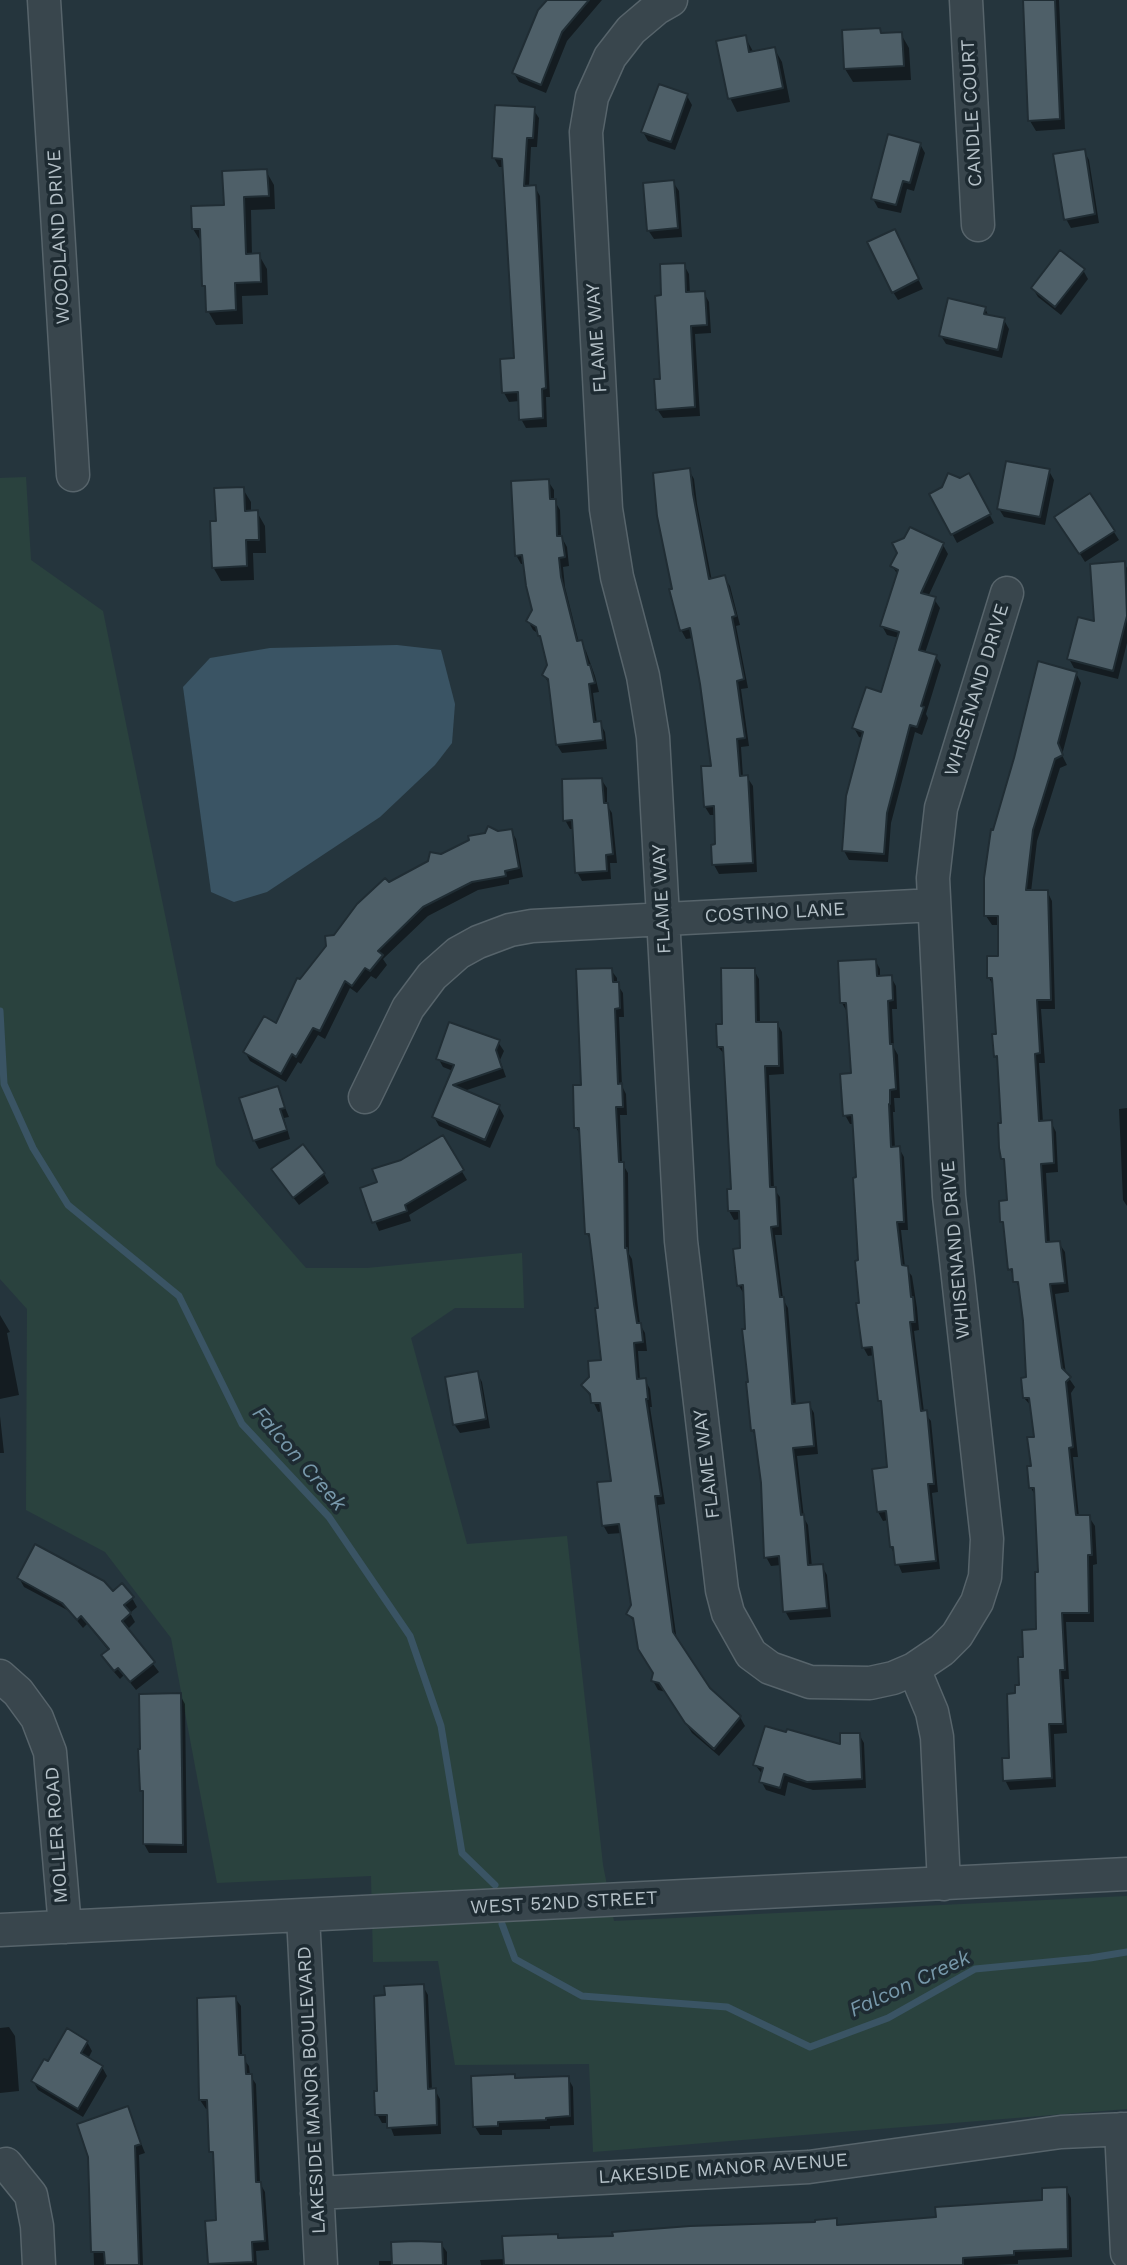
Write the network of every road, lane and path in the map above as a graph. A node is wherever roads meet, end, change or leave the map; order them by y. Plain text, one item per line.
1 (44, 0) edge
2 (671, 0) edge
3 (967, 0) edge
4 (978, 225) dead end
5 (73, 475) dead end
6 (1007, 593) dead end
7 (934, 905) junction
8 (663, 919) junction
9 (365, 1097) dead end
10 (914, 1669) junction
11 (0, 1676) edge
12 (1127, 1874) edge
13 (944, 1884) junction
14 (303, 1916) junction
15 (65, 1927) junction
16 (0, 1930) edge
17 (1124, 2129) edge
18 (6, 2164) dead end
19 (317, 2193) junction
20 (1127, 2253) edge
21 (38, 2265) edge
22 (321, 2265) edge

1 - 5 street, WOODLAND DRIVE
2 - 8 street, FLAME WAY
3 - 4 street, CANDLE COURT
6 - 7 street, WHISENAND DRIVE
7 - 8 street, COSTINO LANE
7 - 10 street, WHISENAND DRIVE
8 - 9 street, COSTINO LANE
8 - 10 street, FLAME WAY
10 - 13 street
11 - 15 street, MOLLER ROAD
12 - 13 street, WEST 52ND STREET
13 - 14 street, WEST 52ND STREET
14 - 15 street, WEST 52ND STREET
14 - 19 street, LAKESIDE MANOR BOULEVARD
15 - 16 street, WEST 52ND STREET
17 - 19 street, LAKESIDE MANOR AVENUE
17 - 20 street
18 - 21 street
19 - 22 street, LAKESIDE MANOR BOULEVARD

